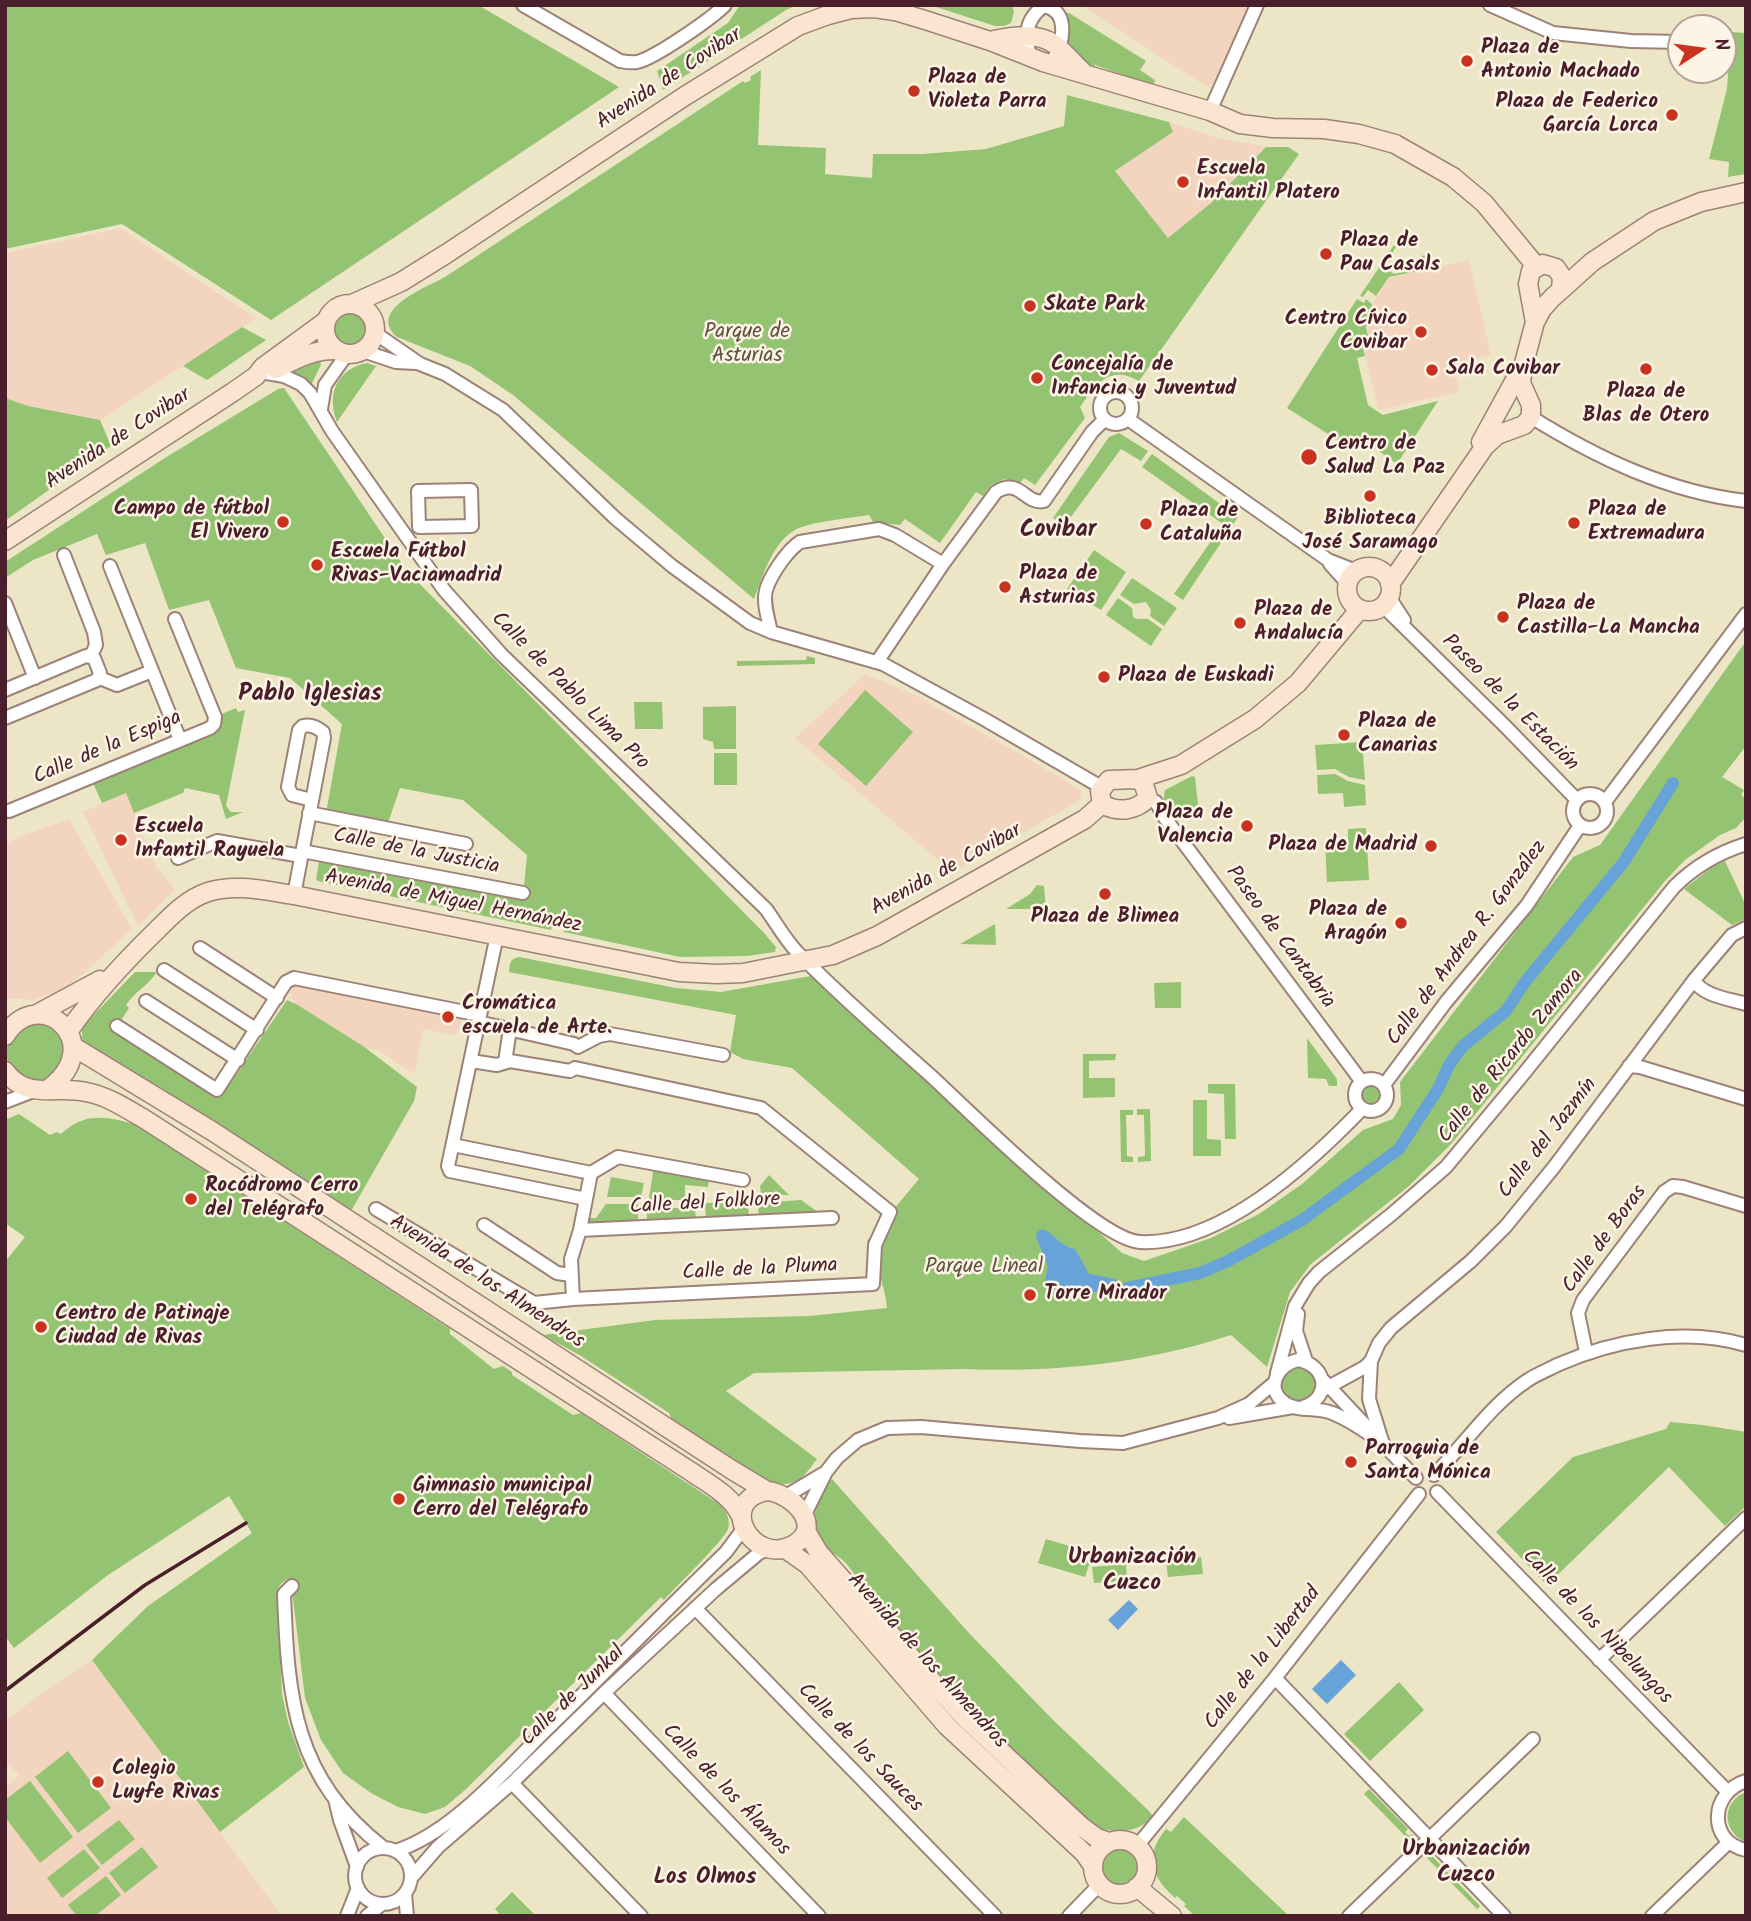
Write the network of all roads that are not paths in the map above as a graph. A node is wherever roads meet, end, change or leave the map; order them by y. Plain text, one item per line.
1 (523, 5) edge
2 (725, 5) edge
3 (1025, 5) edge
4 (1257, 5) edge
5 (1490, 5) edge
6 (1047, 6) edge
7 (1028, 28) junction
8 (990, 41) junction
9 (1667, 42) edge
10 (1059, 48) junction
11 (1036, 59) junction
12 (1086, 74) junction
13 (1210, 111) junction
14 (1746, 192) edge
15 (1592, 262) junction
16 (1536, 266) junction
17 (1556, 268) junction
18 (401, 282) junction
19 (1531, 291) junction
20 (1556, 293) junction
21 (352, 304) junction
22 (326, 321) junction
23 (1535, 321) junction
24 (374, 325) junction
25 (349, 352) junction
26 (420, 363) junction
27 (1523, 367) junction
28 (262, 375) junction
29 (1527, 398) junction
30 (1503, 404) junction
31 (321, 409) junction
32 (1531, 417) junction
33 (1128, 419) junction
34 (1104, 420) junction
35 (1514, 427) junction
36 (1476, 459) junction
37 (471, 490) joint
38 (1746, 501) edge
39 (5, 541) edge
40 (1415, 546) junction
41 (64, 555) dead end
42 (943, 564) junction
43 (110, 566) dead end
44 (1376, 568) junction
45 (1352, 578) junction
46 (1387, 596) junction
47 (5, 603) edge
48 (1357, 606) junction
49 (1746, 614) edge
50 (175, 619) dead end
51 (771, 632) junction
52 (91, 656) junction
53 (877, 662) junction
54 (152, 671) junction
55 (35, 678) junction
56 (100, 678) junction
57 (5, 690) edge
58 (5, 718) edge
59 (180, 740) junction
60 (1144, 794) junction
61 (1102, 796) junction
62 (1577, 800) junction
63 (1605, 802) junction
64 (310, 806) junction
65 (9, 811) dead end
66 (1582, 826) junction
67 (466, 844) dead end
68 (1746, 844) edge
69 (302, 854) junction
70 (178, 859) dead end
71 (523, 893) dead end
72 (294, 895) junction
73 (1746, 928) edge
74 (497, 935) junction
75 (200, 948) dead end
76 (806, 960) junction
77 (118, 968) junction
78 (164, 970) dead end
79 (1695, 980) junction
80 (277, 998) junction
81 (146, 1001) dead end
82 (1746, 1004) edge
83 (5, 1011) edge
84 (31, 1015) junction
85 (479, 1018) junction
86 (117, 1026) dead end
87 (510, 1029) junction
88 (257, 1030) junction
89 (5, 1036) edge
90 (71, 1040) junction
91 (578, 1047) junction
92 (723, 1055) dead end
93 (238, 1060) junction
94 (471, 1061) junction
95 (505, 1062) junction
96 (1629, 1066) junction
97 (575, 1068) junction
98 (5, 1071) edge
99 (1362, 1082) junction
100 (1384, 1085) junction
101 (42, 1090) junction
102 (1746, 1100) edge
103 (5, 1102) edge
104 (1362, 1109) junction
105 (453, 1144) junction
106 (590, 1173) junction
107 (743, 1180) dead end
108 (586, 1199) junction
109 (1746, 1206) edge
110 (376, 1209) dead end
111 (832, 1218) dead end
112 (484, 1225) dead end
113 (580, 1230) junction
114 (571, 1275) junction
115 (1304, 1294) junction
116 (573, 1299) junction
117 (1746, 1345) edge
118 (1586, 1352) junction
119 (1306, 1361) junction
120 (1371, 1362) junction
121 (1275, 1378) junction
122 (1324, 1386) junction
123 (1298, 1407) junction
124 (1218, 1418) junction
125 (1384, 1444) junction
126 (826, 1472) junction
127 (1434, 1475) junction
128 (1416, 1478) junction
129 (766, 1491) junction
130 (1437, 1492) junction
131 (1419, 1494) junction
132 (786, 1496) junction
133 (1746, 1518) edge
134 (742, 1522) junction
135 (805, 1523) junction
136 (776, 1548) junction
137 (292, 1586) dead end
138 (695, 1608) junction
139 (1599, 1660) junction
140 (1275, 1678) junction
141 (604, 1693) junction
142 (1533, 1739) dead end
143 (1746, 1781) edge
144 (512, 1783) junction
145 (1727, 1791) junction
146 (335, 1798) junction
147 (1429, 1839) junction
148 (1109, 1842) junction
149 (1729, 1842) junction
150 (1137, 1846) junction
151 (390, 1850) junction
152 (1746, 1850) edge
153 (1093, 1866) junction
154 (357, 1867) junction
155 (411, 1878) junction
156 (1100, 1884) junction
157 (1137, 1887) junction
158 (358, 1888) junction
159 (405, 1894) junction
160 (382, 1904) junction
161 (347, 1916) edge
162 (367, 1916) edge
163 (407, 1916) edge
164 (641, 1916) edge
165 (820, 1916) edge
166 (995, 1916) edge
167 (1069, 1916) edge
168 (1172, 1916) edge
169 (1349, 1916) edge
170 (1504, 1916) edge
171 (1652, 1916) edge

1 - 2 street
3 - 7 street
4 - 13 street
5 - 9 street
6 - 7 street
6 - 10 street
7 - 8 street, Avenida de Covibar
7 - 10 street, Avenida de Covibar
7 - 11 street
8 - 11 street, Avenida de Covibar
8 - 18 street, Avenida de Covibar
10 - 11 street
10 - 12 street, Avenida de Covibar
11 - 12 street, Avenida de Covibar
12 - 13 street, Avenida de Covibar
13 - 16 street, Avenida de Covibar
14 - 15 street
15 - 17 street
15 - 20 street
16 - 17 street
16 - 19 street
17 - 20 street
18 - 21 street, Avenida de Covibar
18 - 24 street, Avenida de Covibar
19 - 20 street
19 - 23 street
20 - 23 street
21 - 22 street
21 - 24 street
22 - 25 street
22 - 28 street, Avenida de Covibar
23 - 27 street
24 - 25 street
24 - 26 street
25 - 26 street
25 - 28 street, Avenida de Covibar
25 - 31 street
26 - 51 street
27 - 29 street
27 - 30 street
28 - 31 street
28 - 39 street, Avenida de Covibar
29 - 30 street
29 - 32 street
30 - 35 street
30 - 36 street
31 - 76 street, Calle de Pablo Lima Pro
32 - 35 street
32 - 38 street
33 - 34 street
33 - 34 street
33 - 45 street
34 - 42 street
35 - 36 street
36 - 40 street
37 - 37 street
40 - 44 street
40 - 46 street
41 - 52 street
42 - 51 street
42 - 53 street
43 - 54 street
44 - 45 street
44 - 46 street
45 - 48 street
46 - 48 street
46 - 62 street, Paseo de la Estación
47 - 55 street
48 - 60 street
49 - 63 street
50 - 59 street, Calle de la Espiga
51 - 53 street
52 - 55 street
52 - 56 street
53 - 61 street
54 - 56 street
54 - 59 street
55 - 57 street
56 - 58 street
59 - 65 street, Calle de la Espiga
60 - 61 street
60 - 61 street
60 - 99 street, Paseo de Cantabria
61 - 76 street, Avenida de Covibar
62 - 63 street
62 - 66 street
63 - 66 street
64 - 64 street
64 - 67 street
64 - 69 street
66 - 100 street, Calle de Andrea R. González
68 - 115 street, Calle de Ricardo Zamora
69 - 70 street, Calle de la Justicia
69 - 71 street, Calle de la Justicia
69 - 72 street
72 - 74 street, Avenida de Miguel Hernández
72 - 77 street, Avenida de Miguel Hernández
73 - 79 street, Calle del Jazmín
74 - 76 street, Avenida de Miguel Hernández
74 - 85 street
75 - 80 street
76 - 104 street, Calle de Pablo Lima Pro
77 - 84 street, Avenida de Miguel Hernández
77 - 90 street, Avenida de Miguel Hernández
78 - 88 street
79 - 82 street
79 - 96 street, Calle del Jazmín
80 - 85 street
80 - 88 street
81 - 93 street
83 - 84 street
84 - 89 street, Avenida de Miguel Hernández
84 - 90 street, Avenida de los Almendros
85 - 87 street
85 - 94 street
86 - 93 street
87 - 91 street
87 - 95 street
88 - 93 street
90 - 101 street, Avenida de Miguel Hernández
90 - 129 street, Avenida de los Almendros
91 - 92 street
91 - 97 street
94 - 95 street
94 - 105 street
95 - 97 street
96 - 102 street
96 - 120 street, Calle del Jazmín
97 - 116 street, Calle de la Pluma
98 - 101 street
99 - 100 street
99 - 104 street
100 - 104 street
101 - 103 street
101 - 134 street
105 - 106 street
105 - 108 street
106 - 107 street
106 - 108 street
108 - 113 street
109 - 118 street, Calle de Boras
110 - 116 street
111 - 113 street, Calle del Folklore
112 - 114 street
113 - 114 street
114 - 116 street
115 - 119 street, Calle de Ricardo Zamora
115 - 121 street, Calle de Ricardo Zamora
117 - 118 street
118 - 127 street
119 - 121 street
119 - 122 street
120 - 122 street, Calle del Jazmín
120 - 125 street, Calle del Jazmín
121 - 123 street
121 - 124 street
122 - 123 street
122 - 125 street, Calle del Jazmín
123 - 124 street
123 - 125 street, Calle del Jazmín
124 - 126 street
125 - 128 street, Calle del Jazmín
126 - 132 street
126 - 135 street
127 - 128 street
127 - 130 street
128 - 131 street
129 - 132 street
129 - 134 street
130 - 131 street
130 - 139 street, Calle de los Nibelungos
131 - 140 street, Calle de la Libertad
132 - 135 street
133 - 139 street
134 - 136 street
134 - 151 street, Calle de Junkal
135 - 136 street
135 - 148 street, Avenida de los Almendros
136 - 138 street, Calle de Junkal
136 - 153 street, Avenida de los Almendros
137 - 146 street
138 - 141 street, Calle de Junkal
138 - 166 street, Calle de los Sauces
139 - 145 street, Calle de los Nibelungos
140 - 147 street
140 - 150 street, Calle de la Libertad
141 - 144 street, Calle de Junkal
141 - 165 street, Calle de los Álamos
142 - 147 street
143 - 145 street
144 - 155 street, Calle de Junkal
144 - 164 street
145 - 149 street
146 - 151 street
146 - 154 street
147 - 169 street
147 - 170 street
148 - 150 street
148 - 153 street
149 - 152 street
149 - 171 street
150 - 157 street
151 - 154 street
151 - 155 street
153 - 156 street
154 - 158 street
155 - 159 street
156 - 157 street
156 - 167 street
157 - 168 street
158 - 160 street
158 - 161 street
159 - 160 street
159 - 163 street
160 - 162 street

